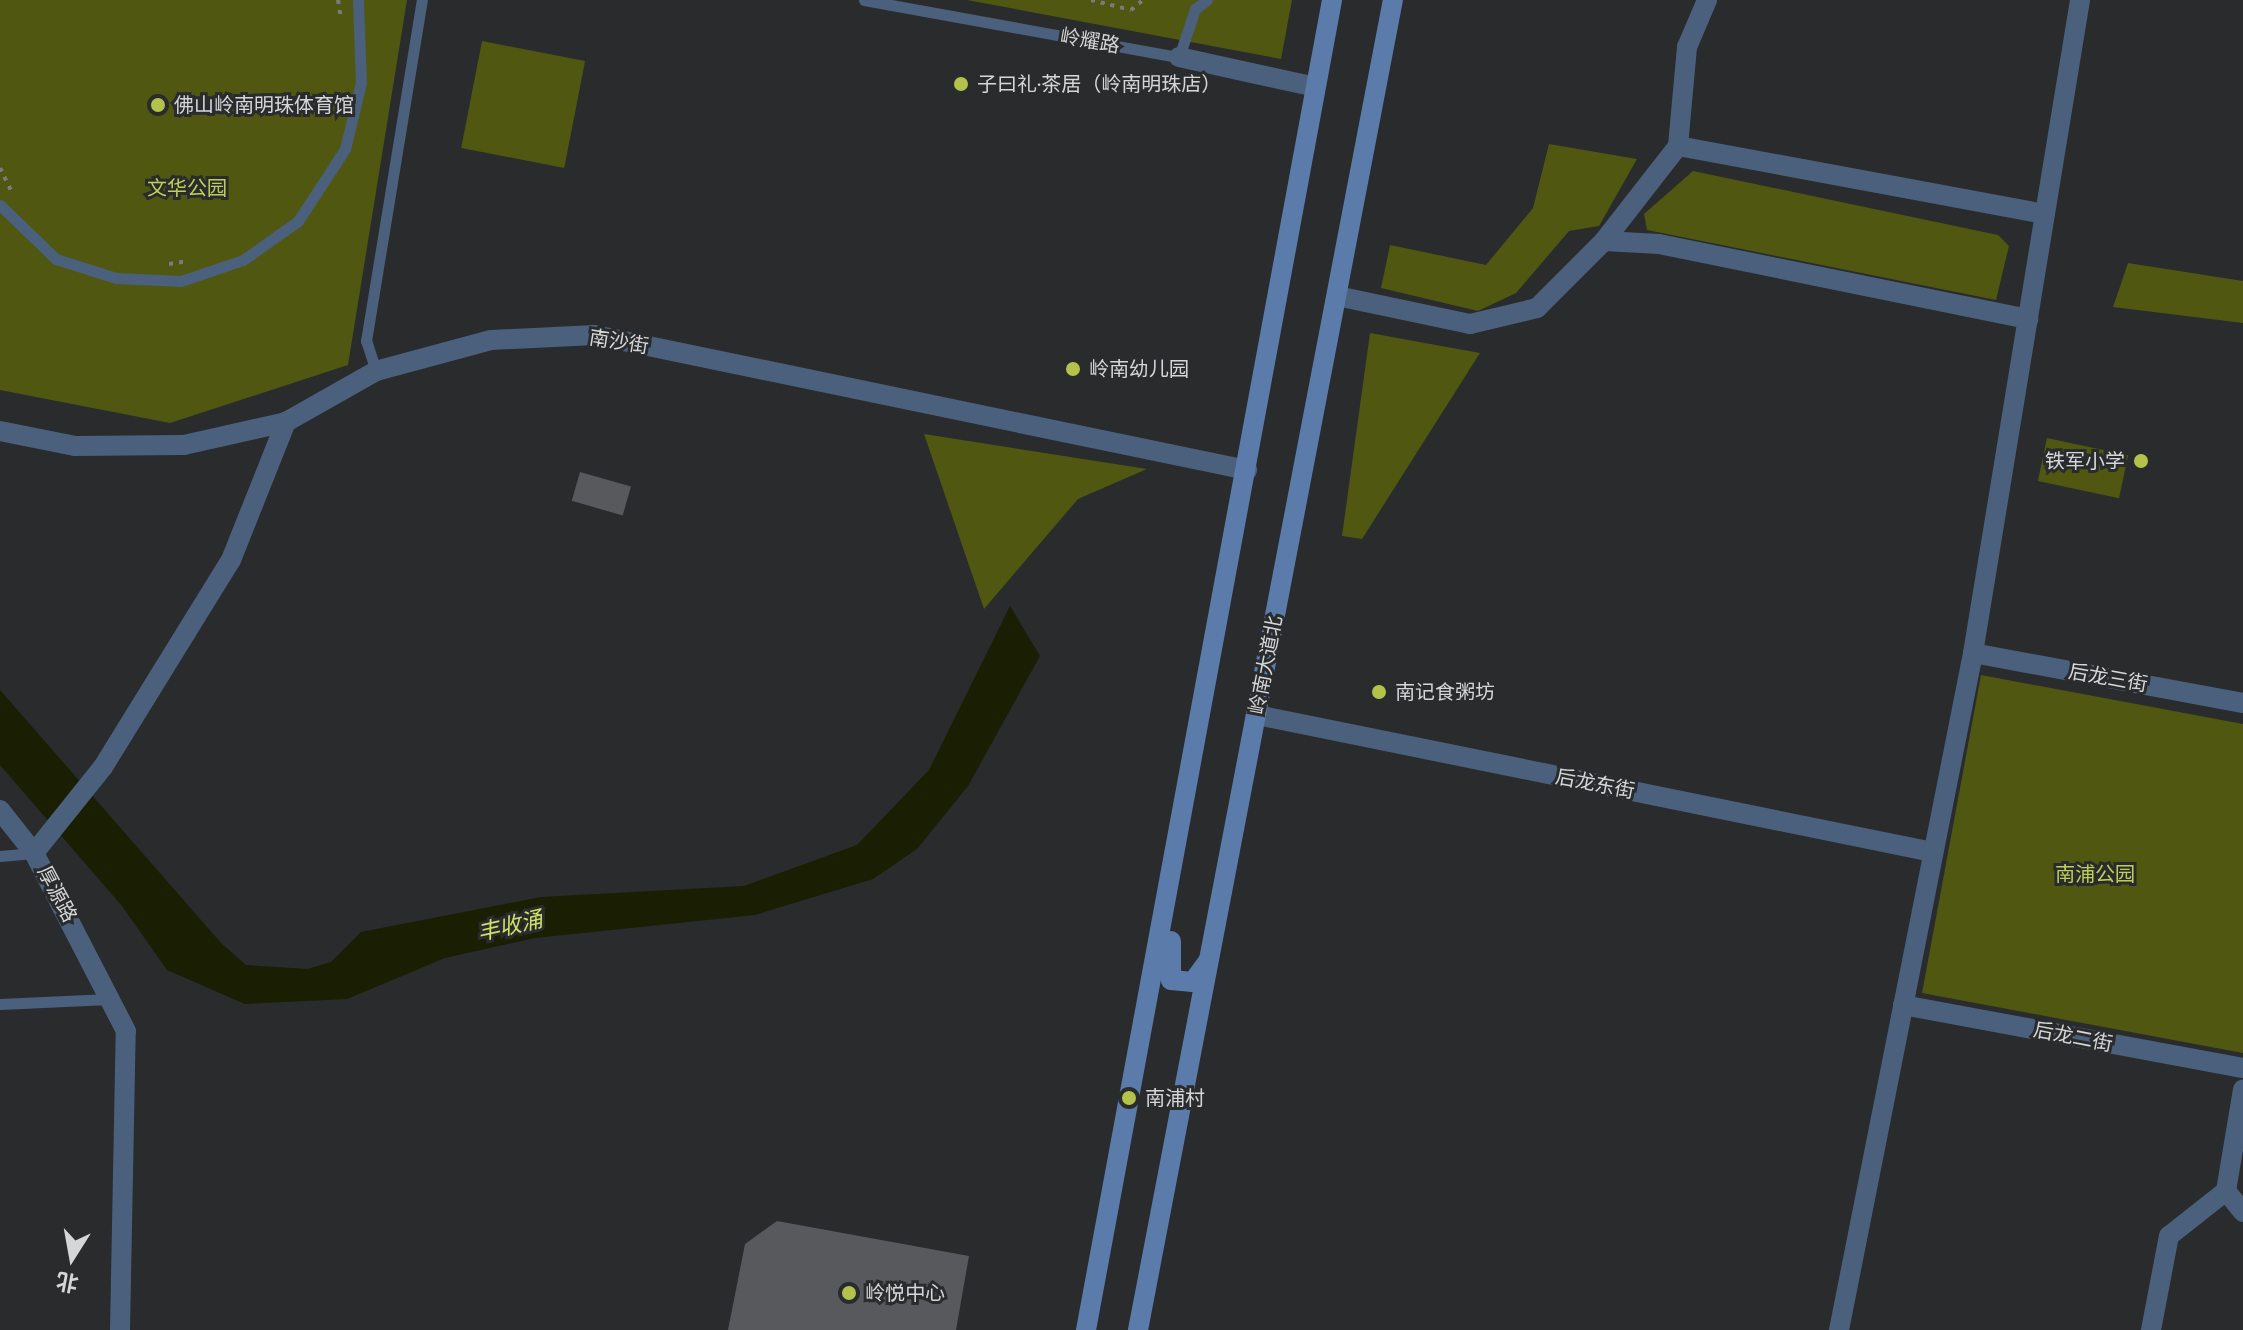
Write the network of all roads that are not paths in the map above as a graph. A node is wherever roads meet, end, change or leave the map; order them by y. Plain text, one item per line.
1 (358, 0) edge
2 (422, 0) edge
3 (864, 0) edge
4 (1207, 0) edge
5 (1332, 0) edge
6 (1393, 0) edge
7 (1707, 0) edge
8 (2080, 0) edge
9 (1179, 57) junction
10 (1315, 87) junction
11 (1678, 146) junction
12 (0, 205) edge
13 (2045, 214) junction
14 (1604, 241) junction
15 (1337, 296) junction
16 (2028, 319) junction
17 (376, 371) junction
18 (286, 422) junction
19 (0, 431) edge
20 (1247, 470) junction
21 (1973, 653) junction
22 (2243, 703) edge
23 (1257, 715) junction
24 (0, 810) edge
25 (1933, 852) junction
26 (34, 853) junction
27 (1175, 854) junction
28 (0, 856) edge
29 (1210, 958) junction
30 (109, 999) junction
31 (0, 1004) edge
32 (1903, 1005) junction
33 (2243, 1068) edge
34 (2243, 1089) edge
35 (2226, 1191) junction
36 (2243, 1212) edge
37 (120, 1330) edge
38 (1086, 1330) edge
39 (1138, 1330) edge
40 (1839, 1330) edge
41 (2151, 1330) edge

1 - 12 lane
2 - 17 lane
3 - 9 lane, 岭耀路
4 - 9 lane
5 - 10 main road
6 - 15 main road, 岭南大道北
7 - 11 street
8 - 13 street
9 - 10 street, 岭耀路
10 - 20 main road
11 - 13 street
11 - 14 street
13 - 16 street
14 - 15 street
14 - 16 street
15 - 23 main road, 岭南大道北
16 - 21 street
17 - 18 street, 南沙街
17 - 20 street, 南沙街
18 - 19 street, 南沙街
18 - 26 street, 厚源路
20 - 27 main road
21 - 22 street, 后龙三街
21 - 25 street
23 - 25 street, 后龙东街
23 - 29 main road, 岭南大道北
24 - 26 street
25 - 32 street
26 - 28 lane
26 - 30 street, 厚源路
27 - 29 main road
27 - 38 main road
29 - 39 main road, 岭南大道北
30 - 31 lane
30 - 37 street, 厚源路
32 - 33 street, 后龙二街
32 - 40 street
34 - 35 street
35 - 36 street
35 - 41 street

